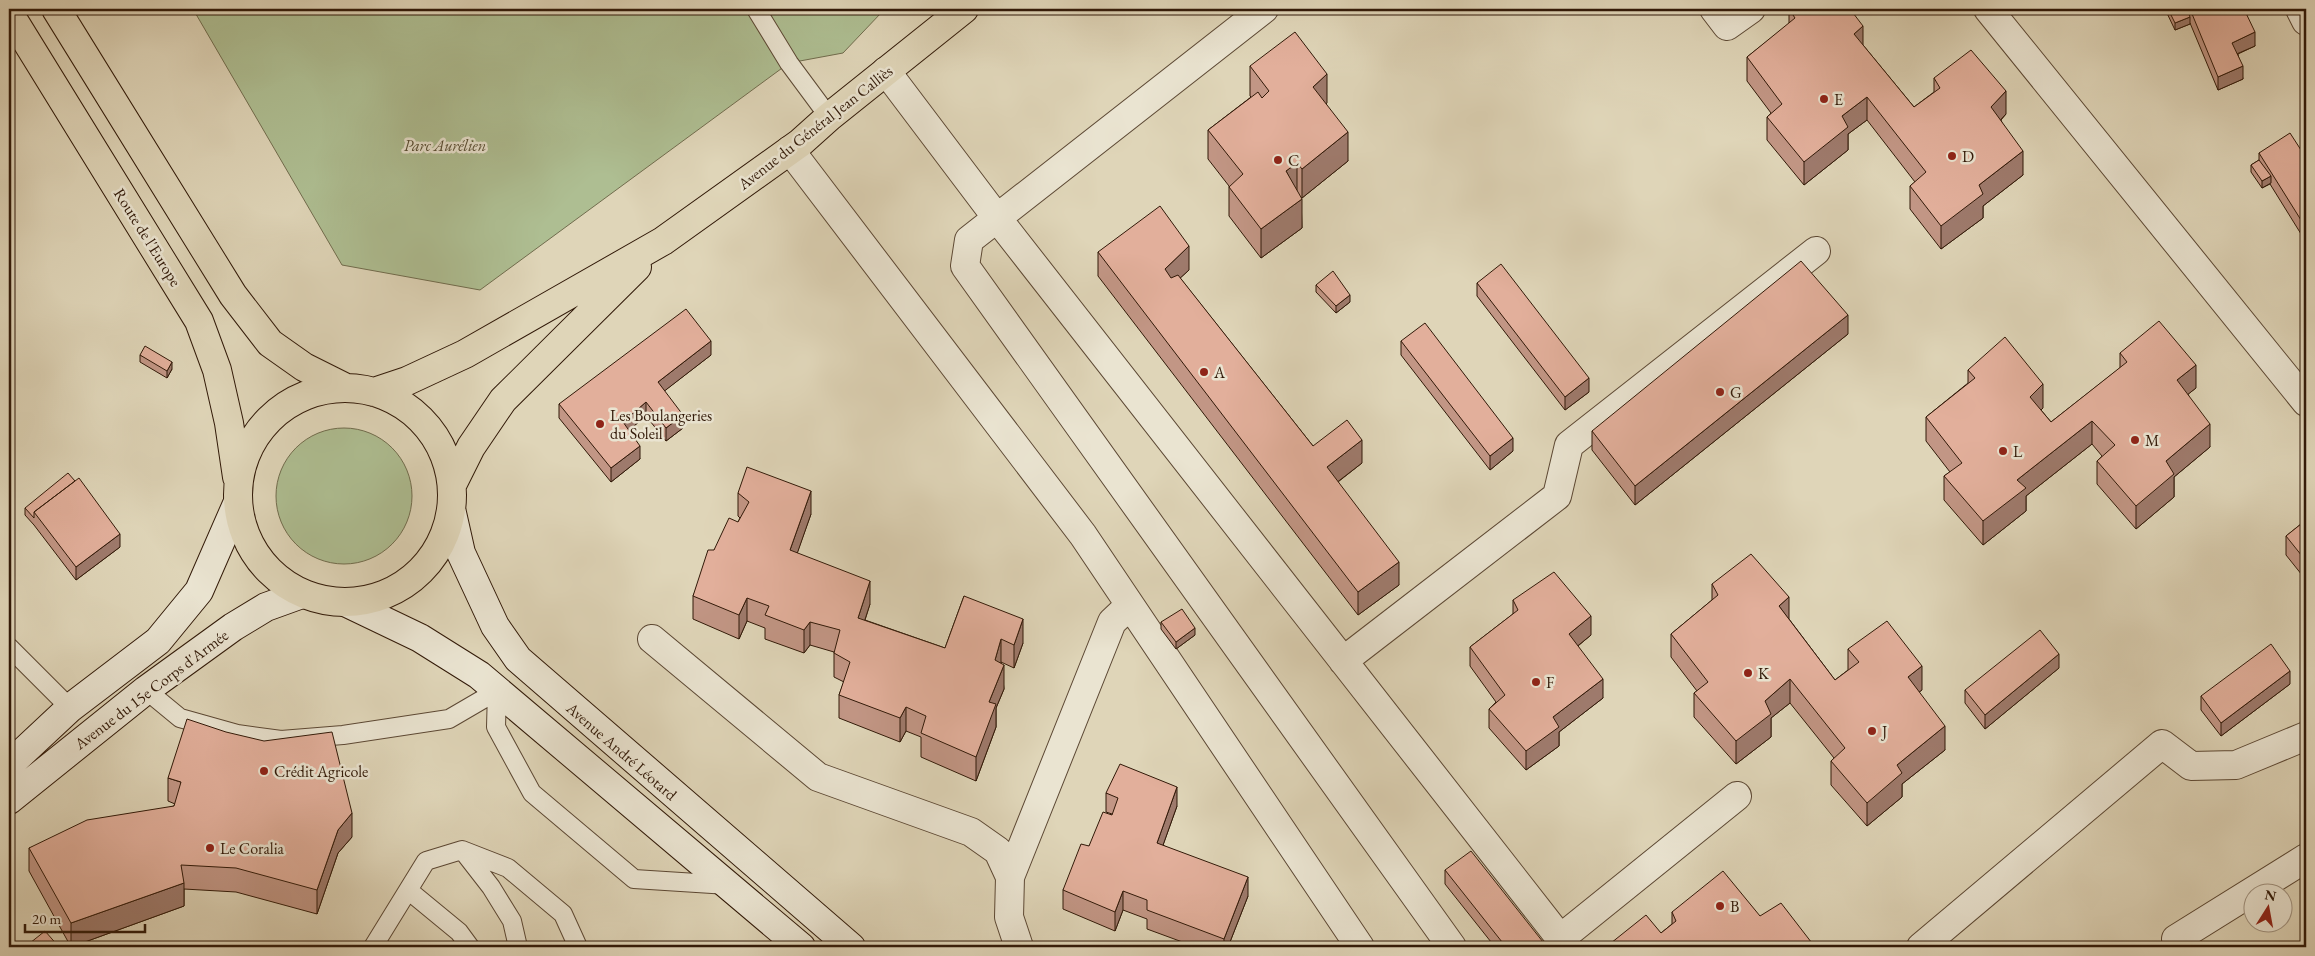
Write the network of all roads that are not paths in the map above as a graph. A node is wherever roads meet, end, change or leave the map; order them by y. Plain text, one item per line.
1 (56, 9) edge
2 (756, 9) edge
3 (1264, 9) edge
4 (1714, 9) edge
5 (1751, 9) edge
6 (1988, 9) edge
7 (2300, 9) edge
8 (953, 12) edge
9 (9, 13) edge
10 (2306, 21) edge
11 (886, 71) junction
12 (829, 117) junction
13 (790, 150) junction
14 (997, 218) junction
15 (663, 242) junction
16 (1816, 251) dead end
17 (346, 388) junction
18 (374, 392) junction
19 (2306, 402) edge
20 (452, 483) junction
21 (238, 492) junction
22 (452, 512) junction
23 (302, 594) junction
24 (347, 603) junction
25 (1130, 605) junction
26 (652, 639) dead end
27 (9, 647) edge
28 (1343, 661) junction
29 (146, 690) junction
30 (497, 691) junction
31 (70, 708) junction
32 (2306, 736) edge
33 (9, 765) edge
34 (1737, 796) dead end
35 (9, 800) edge
36 (462, 850) junction
37 (2306, 858) edge
38 (1010, 877) junction
39 (728, 885) junction
40 (408, 890) junction
41 (2176, 939) dead end
42 (1564, 943) edge
43 (374, 947) edge
44 (470, 947) edge
45 (518, 947) edge
46 (578, 947) edge
47 (801, 947) edge
48 (851, 947) edge
49 (1019, 947) edge
50 (1360, 947) edge
51 (1452, 947) edge
52 (1921, 947) edge

1 - 17 main road
2 - 12 lane
3 - 14 street
4 - 5 street
6 - 19 street
7 - 10 street
8 - 11 main road, Avenue du Général Jean Calliès
9 - 21 main road, Route de l'Europe
11 - 12 main road, Avenue du Général Jean Calliès
11 - 14 street
12 - 13 main road, Avenue du Général Jean Calliès
13 - 15 main road, Avenue du Général Jean Calliès
13 - 25 street
14 - 28 street
14 - 51 street
15 - 18 main road, Avenue du Général Jean Calliès
15 - 20 main road, Avenue du Général Jean Calliès
16 - 28 street
17 - 18 main road
17 - 21 main road
18 - 20 main road
20 - 22 main road, Route de l'Europe
21 - 23 main road, Route de l'Europe
21 - 31 street, Avenue du 15e Corps d'Armée
22 - 24 main road, Route de l'Europe
22 - 48 street, Avenue André Léotard
23 - 24 main road, Route de l'Europe
23 - 29 street, Avenue du 15e Corps d'Armée
24 - 30 street, Avenue André Léotard
25 - 38 street
25 - 50 street
26 - 38 street
27 - 31 lane
28 - 42 street
29 - 30 lane
29 - 35 street, Avenue du 15e Corps d'Armée
30 - 39 street, Avenue André Léotard
30 - 39 lane
31 - 33 street, Avenue du 15e Corps d'Armée
32 - 52 street
34 - 42 street
36 - 40 lane
36 - 45 lane
36 - 46 lane
37 - 41 street
38 - 49 street
39 - 47 street, Avenue André Léotard
40 - 43 lane
40 - 44 lane

